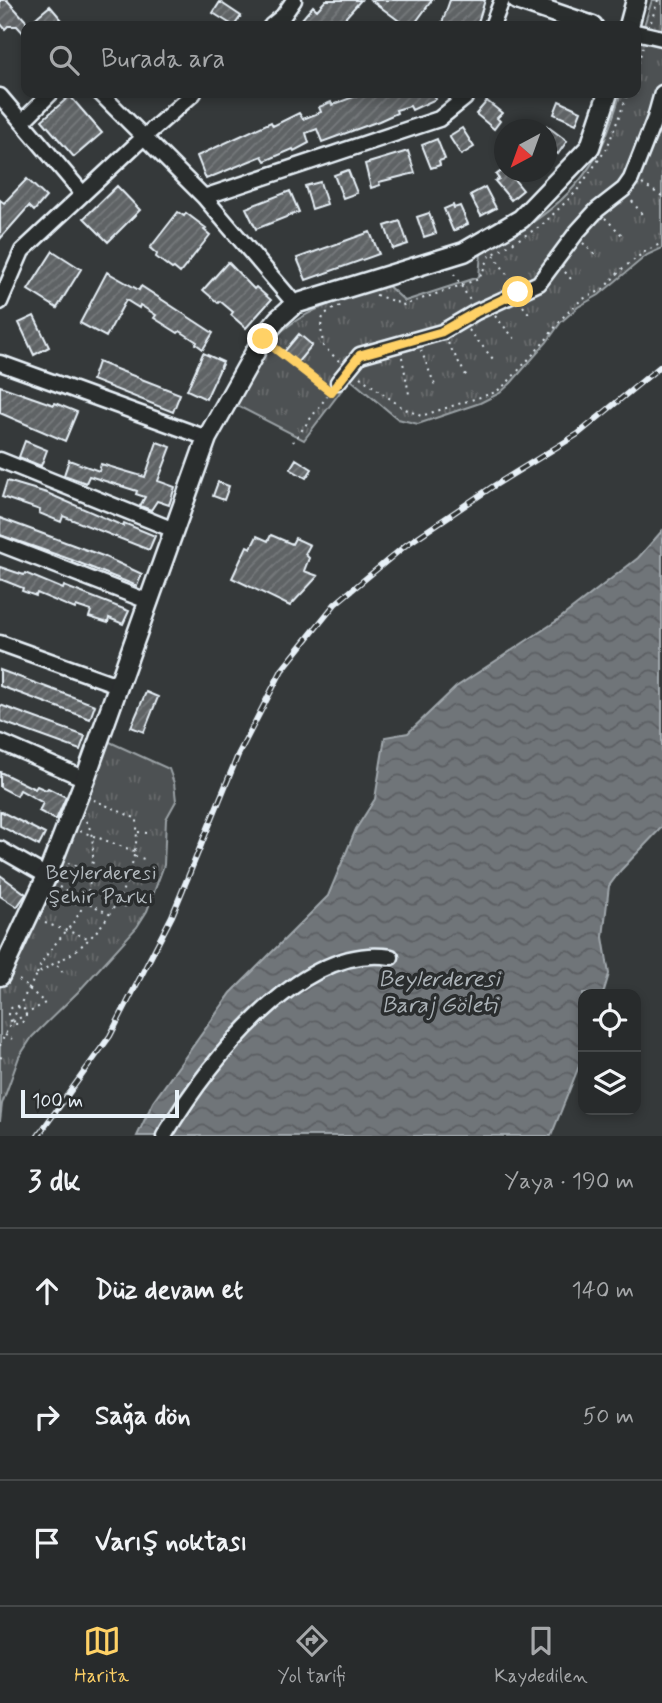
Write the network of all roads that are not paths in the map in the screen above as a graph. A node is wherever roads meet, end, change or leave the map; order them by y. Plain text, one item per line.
1 (294, 0) edge
2 (502, 0) edge
3 (517, 0) edge
4 (636, 0) edge
5 (277, 21) edge
6 (494, 21) edge
7 (578, 21) edge
8 (630, 21) edge
9 (641, 34) edge
10 (662, 38) edge
11 (662, 93) edge
12 (0, 96) edge
13 (46, 98) edge
14 (105, 98) edge
15 (188, 98) edge
16 (465, 98) edge
17 (606, 98) edge
18 (22, 122) junction
19 (144, 137) junction
20 (83, 194) junction
21 (204, 197) junction
22 (0, 302) edge
23 (295, 304) junction
24 (0, 363) edge
25 (338, 382) dead end
26 (207, 438) junction
27 (0, 460) edge
28 (174, 530) junction
29 (0, 544) edge
30 (149, 602) junction
31 (0, 643) edge
32 (120, 686) junction
33 (0, 743) edge
34 (85, 779) junction
35 (0, 849) edge
36 (53, 881) junction
37 (391, 957) dead end
38 (6, 972) edge
39 (164, 1136) edge

1 - 5 street
2 - 6 street
3 - 7 main road
4 - 8 main road
9 - 10 street
11 - 25 street
12 - 18 street
13 - 18 street
14 - 19 street
15 - 19 street
16 - 21 street
17 - 23 main road
18 - 20 street
19 - 20 street
19 - 21 street
20 - 22 street
21 - 23 street
23 - 26 main road
24 - 26 street
26 - 28 main road
27 - 28 street
28 - 30 main road
29 - 30 street
30 - 32 main road
31 - 32 street
32 - 34 main road
33 - 34 street
34 - 36 main road
35 - 36 street
36 - 38 main road
37 - 39 street

